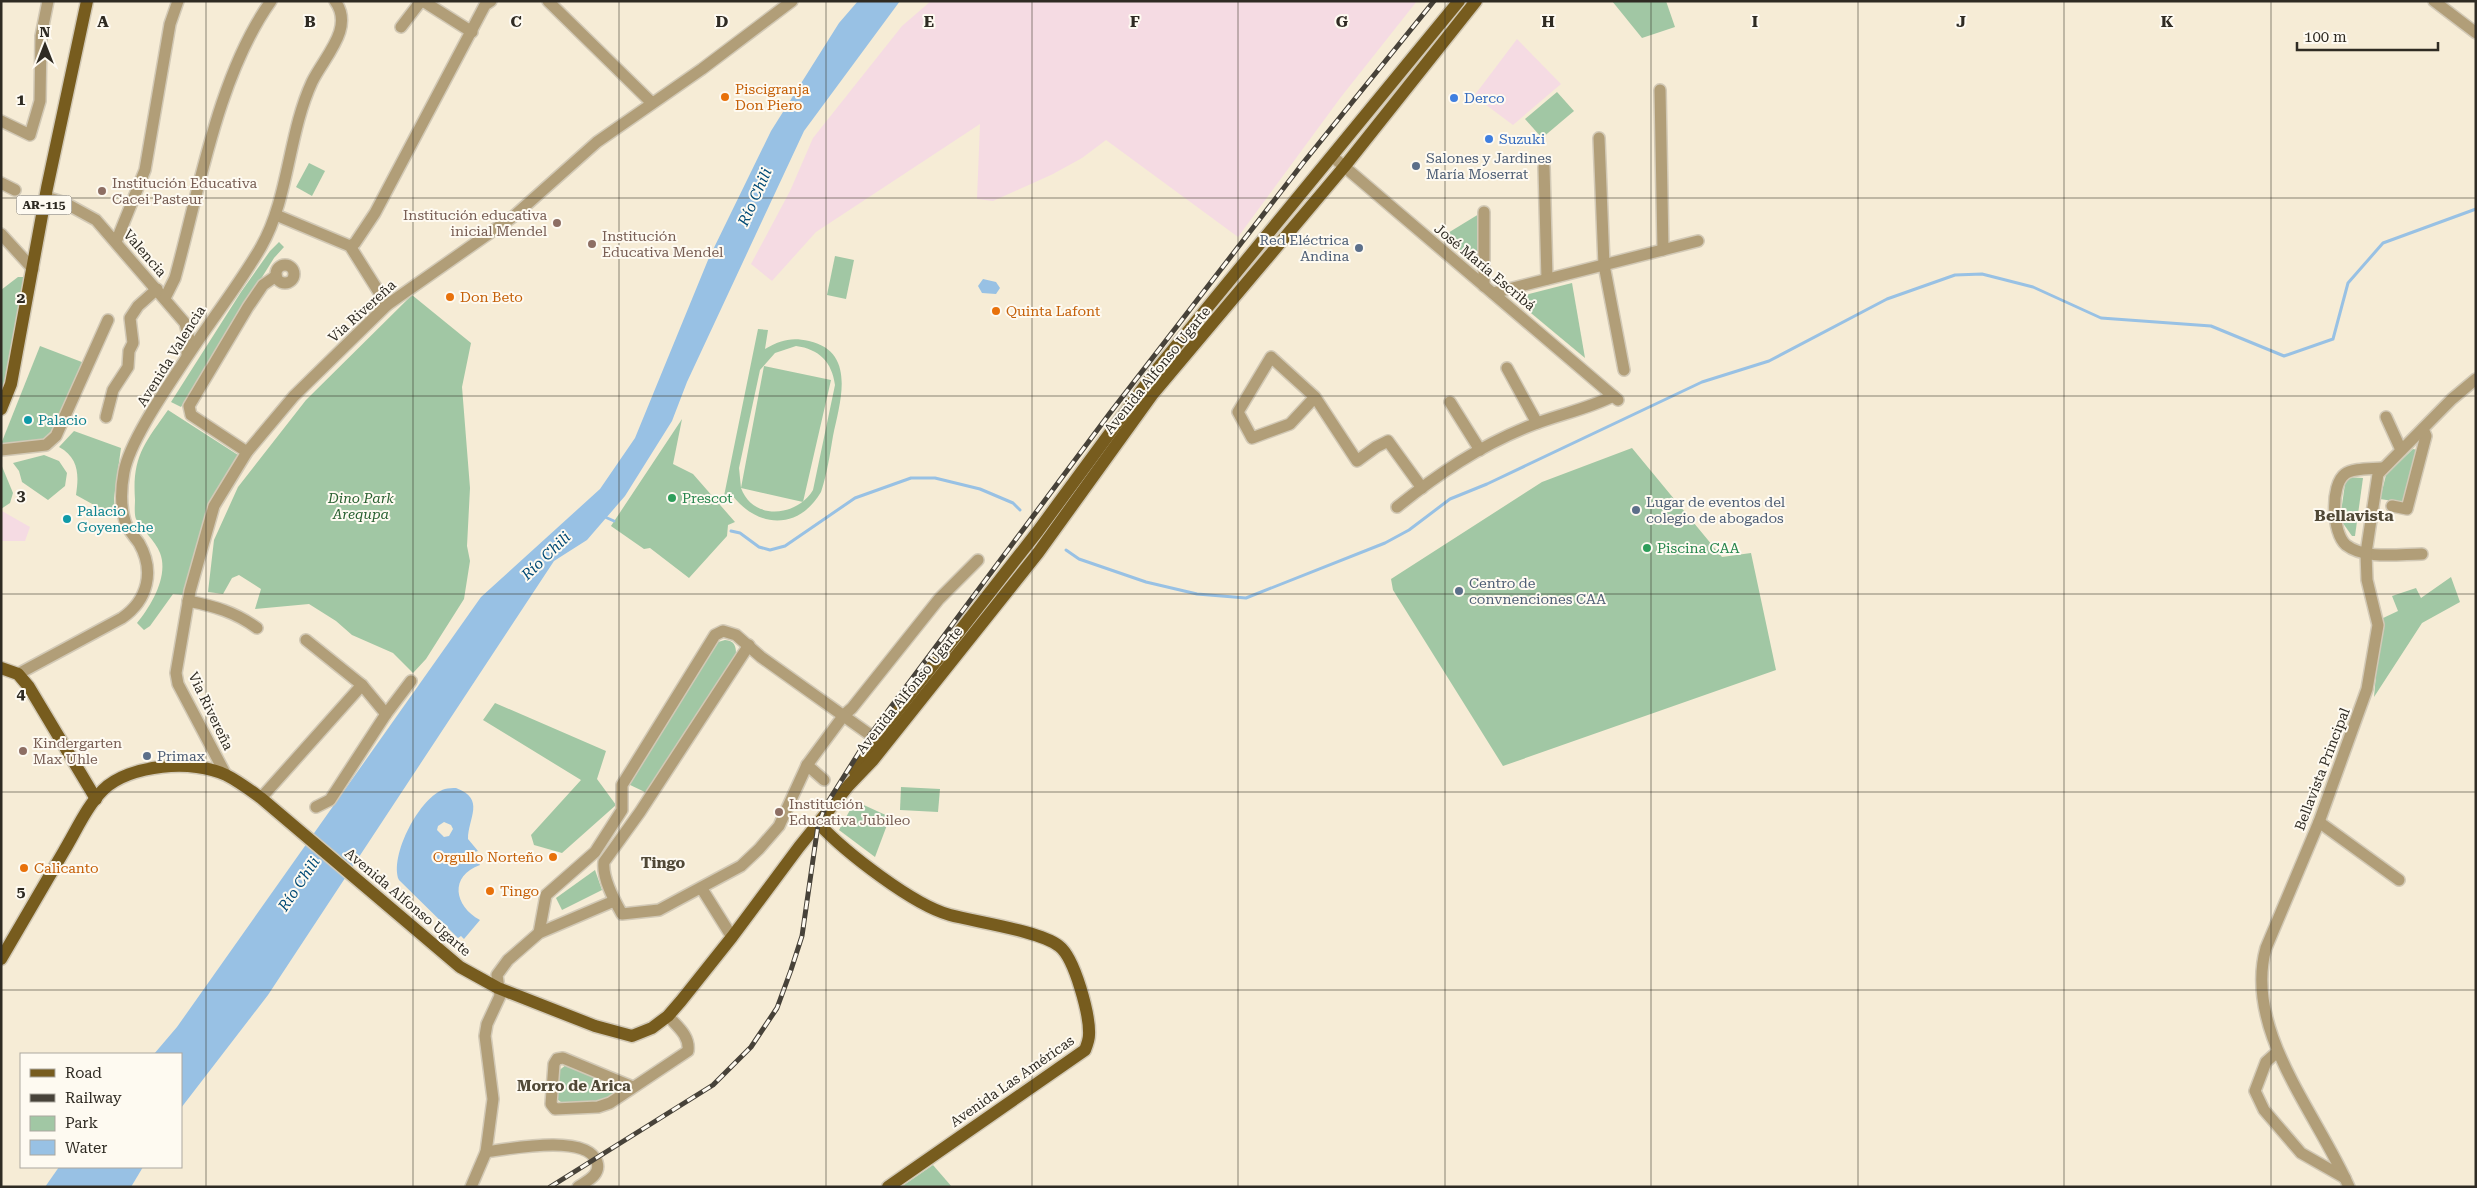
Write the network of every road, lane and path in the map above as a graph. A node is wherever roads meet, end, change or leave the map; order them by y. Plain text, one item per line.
1 (48, 1) edge
2 (87, 1) edge
3 (178, 1) edge
4 (271, 1) edge
5 (335, 1) edge
6 (422, 1) edge
7 (491, 1) edge
8 (548, 1) edge
9 (792, 1) edge
10 (1459, 1) edge
11 (1476, 1) edge
12 (2434, 1) edge
13 (401, 27) dead end
14 (472, 32) junction
15 (2476, 33) edge
16 (1660, 90) dead end
17 (652, 103) junction
18 (1, 121) edge
19 (1599, 138) dead end
20 (1333, 157) junction
21 (1344, 166) junction
22 (1544, 168) dead end
23 (1, 183) edge
24 (15, 190) dead end
25 (46, 198) junction
26 (1484, 212) dead end
27 (276, 215) junction
28 (1, 234) edge
29 (1698, 240) dead end
30 (116, 242) junction
31 (350, 246) junction
32 (1663, 250) junction
33 (1604, 265) junction
34 (33, 269) junction
35 (276, 276) dead end
36 (1547, 279) junction
37 (157, 288) junction
38 (1489, 290) junction
39 (165, 298) junction
40 (387, 305) junction
41 (108, 320) dead end
42 (187, 357) junction
43 (1507, 368) dead end
44 (1624, 370) dead end
45 (2476, 379) edge
46 (1315, 397) junction
47 (1450, 402) dead end
48 (1, 409) edge
49 (106, 417) dead end
50 (2386, 417) dead end
51 (1537, 423) junction
52 (2423, 429) junction
53 (1, 450) edge
54 (1480, 450) junction
55 (2401, 450) junction
56 (247, 452) junction
57 (2382, 468) junction
58 (1422, 488) junction
59 (2392, 506) dead end
60 (1397, 507) dead end
61 (2366, 553) junction
62 (2422, 554) dead end
63 (978, 560) dead end
64 (188, 601) junction
65 (257, 628) dead end
66 (306, 640) dead end
67 (749, 646) junction
68 (1, 668) edge
69 (18, 674) junction
70 (411, 681) dead end
71 (362, 686) junction
72 (386, 714) junction
73 (844, 715) junction
74 (880, 742) junction
75 (807, 765) junction
76 (226, 774) junction
77 (824, 780) dead end
78 (261, 798) junction
79 (96, 799) junction
80 (622, 804) junction
81 (316, 807) dead end
82 (640, 812) junction
83 (2319, 822) junction
84 (819, 824) junction
85 (594, 852) junction
86 (604, 862) junction
87 (2400, 880) dead end
88 (702, 889) junction
89 (614, 901) junction
90 (539, 933) junction
91 (732, 938) junction
92 (1, 959) edge
93 (498, 988) junction
94 (668, 1016) junction
95 (2277, 1052) junction
96 (633, 1087) junction
97 (486, 1152) junction
98 (2347, 1182) edge
99 (471, 1187) edge
100 (578, 1187) edge
101 (888, 1187) edge

1 - 18 street
2 - 25 main road, AR-115
3 - 30 street
4 - 39 street
5 - 27 street, Avenida Valencia
6 - 13 street
6 - 14 street
7 - 14 street
8 - 17 street
9 - 17 street, Via Rivereña
10 - 20 main road, Avenida Alfonso Ugarte
11 - 21 main road, Avenida Alfonso Ugarte
12 - 15 street
14 - 31 street
16 - 32 street
17 - 40 street, Via Rivereña
19 - 33 street
20 - 21 street, José María Escribá
20 - 74 main road, Avenida Alfonso Ugarte
21 - 38 street, José María Escribá
21 - 74 main road, Avenida Alfonso Ugarte
22 - 36 street
23 - 24 street
25 - 30 street, Valencia
25 - 34 main road, AR-115
26 - 38 street
27 - 31 street
27 - 42 street, Avenida Valencia
28 - 34 street
29 - 32 street
30 - 37 street, Valencia
31 - 40 street
32 - 33 street
33 - 36 street
33 - 44 street
34 - 48 main road, AR-115
35 - 56 street
36 - 38 street
37 - 39 street, Valencia
37 - 49 street
38 - 51 street, José María Escribá
39 - 42 street, Valencia
40 - 56 street, Via Rivereña
41 - 53 street
42 - 69 street, Avenida Valencia
43 - 51 street
45 - 52 street, Bellavista Principal
46 - 46 street
46 - 58 street
47 - 54 street
50 - 55 street
51 - 54 street
52 - 55 street, Bellavista Principal
52 - 59 street
54 - 58 street
55 - 57 street, Bellavista Principal
56 - 64 street, Via Rivereña
57 - 61 street, Bellavista Principal
57 - 61 street
58 - 60 street
61 - 62 street
61 - 83 street, Bellavista Principal
63 - 73 street
64 - 65 street
64 - 76 street, Via Rivereña
66 - 71 street
67 - 73 street
67 - 80 street
67 - 82 street
68 - 69 main road
69 - 79 main road
70 - 72 street
71 - 72 street
71 - 78 street
72 - 81 street
73 - 74 street
73 - 75 street
74 - 84 main road, Avenida Alfonso Ugarte
75 - 77 street
75 - 88 street
76 - 78 main road, Avenida Alfonso Ugarte
76 - 79 main road, Avenida Alfonso Ugarte
78 - 93 main road, Avenida Alfonso Ugarte
79 - 92 main road, Avenida Alfonso Ugarte
80 - 82 street
80 - 85 street
82 - 86 street
83 - 87 street
83 - 95 street, Bellavista Principal
84 - 91 main road, Avenida Alfonso Ugarte
84 - 101 main road, Avenida Las Américas
85 - 86 street
85 - 90 street
86 - 89 street
88 - 89 street
88 - 91 street
89 - 90 street
90 - 93 street
91 - 94 main road, Avenida Alfonso Ugarte
93 - 94 main road, Avenida Alfonso Ugarte
93 - 97 street
94 - 96 street
95 - 98 street, Bellavista Principal
95 - 98 street
96 - 96 street
97 - 99 street
97 - 100 street

